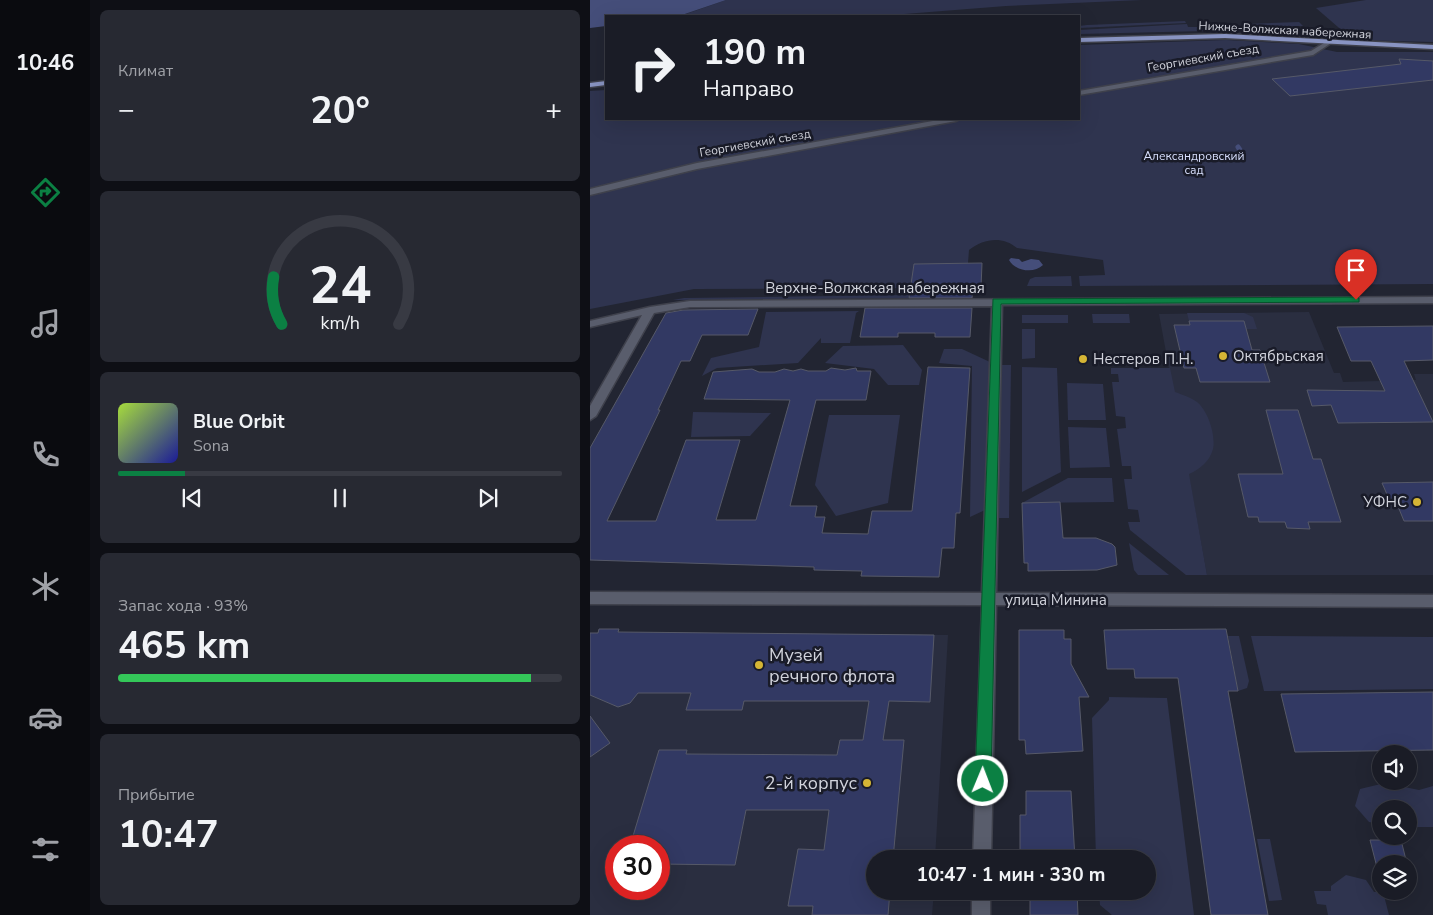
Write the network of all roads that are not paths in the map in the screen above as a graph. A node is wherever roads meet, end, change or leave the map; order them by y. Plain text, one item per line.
1 (1080, 40) edge
2 (1329, 42) junction
3 (1432, 47) edge
4 (605, 83) edge
5 (590, 85) edge
6 (1080, 93) edge
7 (950, 120) edge
8 (590, 192) edge
9 (1433, 300) edge
10 (997, 302) junction
11 (650, 310) junction
12 (590, 324) edge
13 (590, 416) edge
14 (590, 598) edge
15 (988, 600) junction
16 (1433, 601) edge
17 (982, 850) edge
18 (981, 900) edge
19 (981, 915) edge

1 - 2 main road, Нижне-Волжская набережная
2 - 3 main road, Нижне-Волжская набережная
2 - 6 street, Георгиевский съезд
4 - 5 main road
7 - 8 street, Георгиевский съезд
9 - 10 street, Верхне-Волжская набережная
10 - 11 street, Верхне-Волжская набережная
10 - 15 street
11 - 12 street, Верхне-Волжская набережная
11 - 13 street
14 - 15 street, улица Минина
15 - 16 street, улица Минина
15 - 17 street
18 - 19 street

